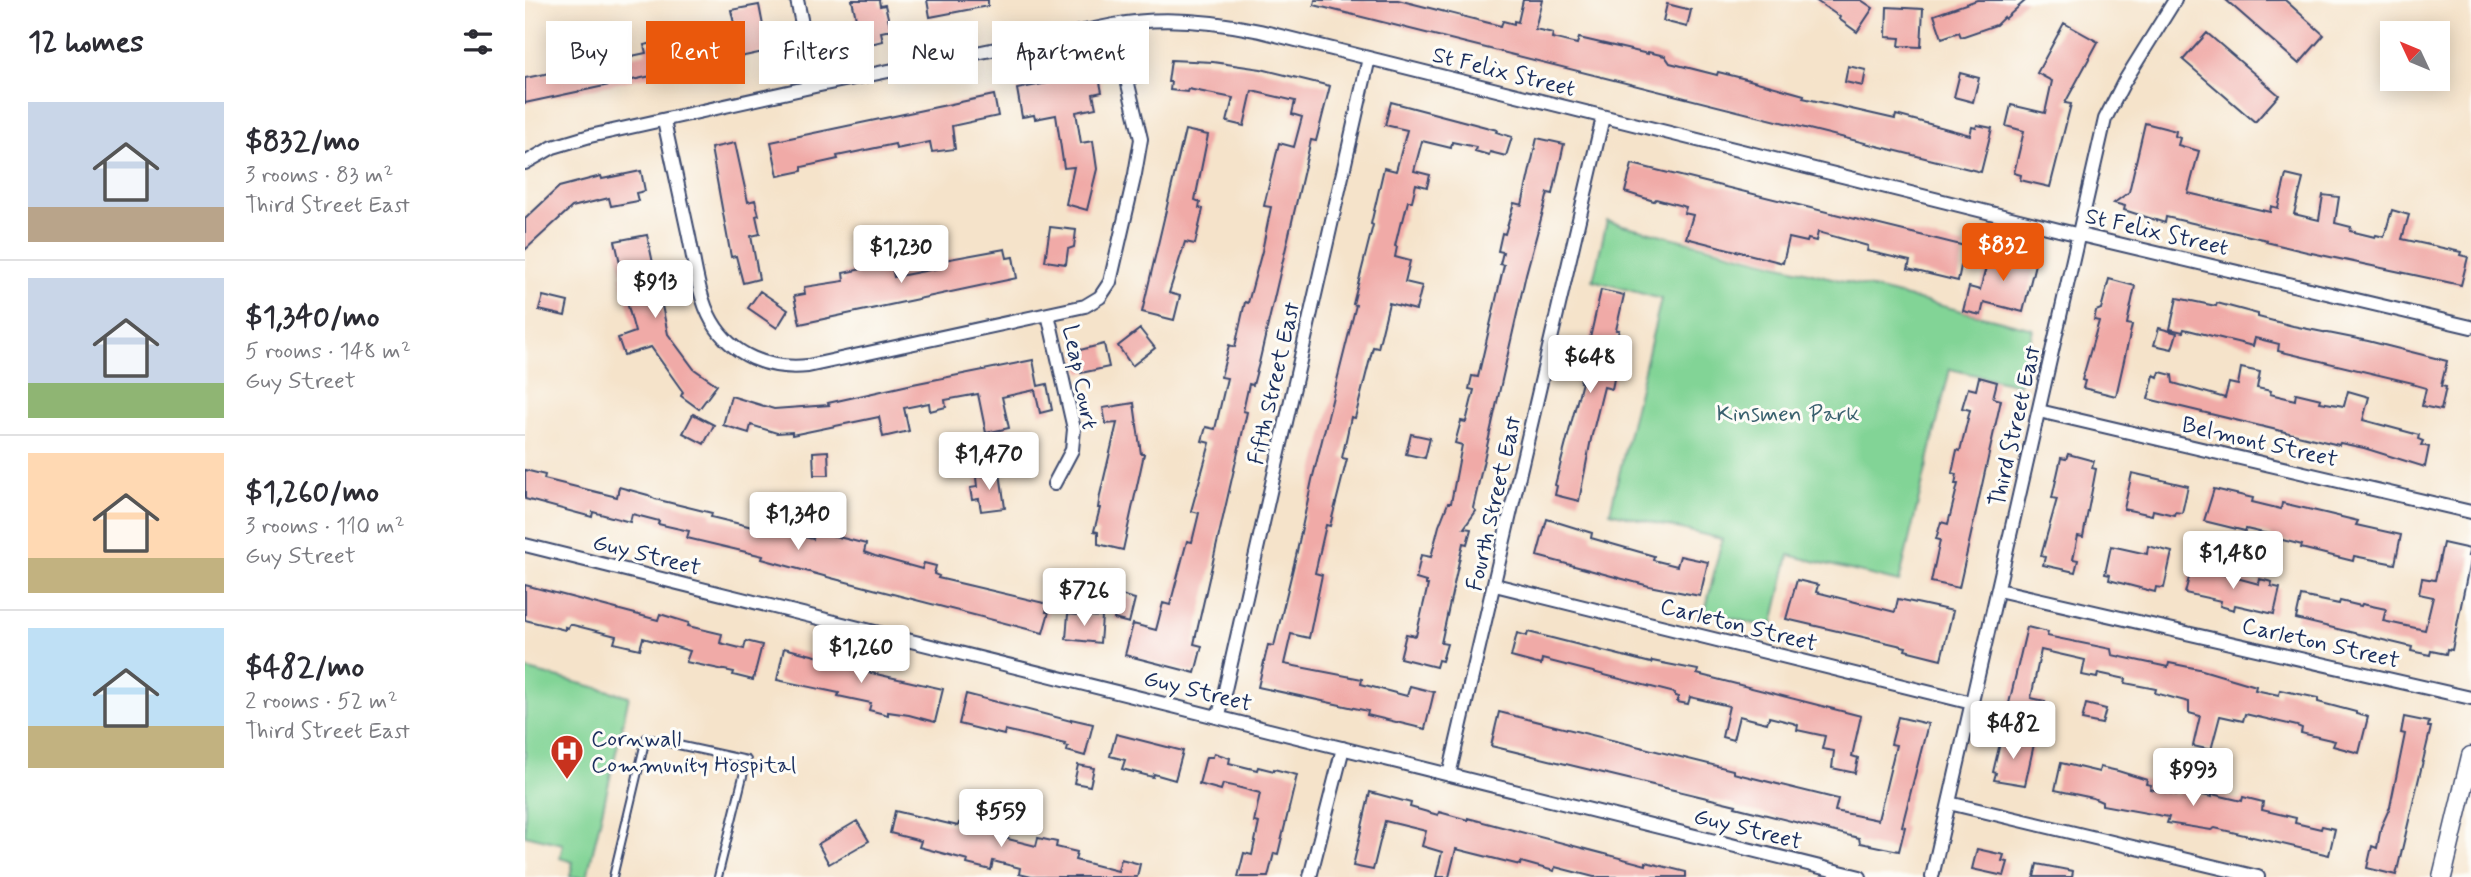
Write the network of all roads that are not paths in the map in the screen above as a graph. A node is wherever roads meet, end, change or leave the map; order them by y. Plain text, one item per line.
1 (797, 0) edge
2 (2175, 0) edge
3 (1149, 22) edge
4 (992, 50) edge
5 (1369, 58) junction
6 (1128, 84) edge
7 (815, 86) junction
8 (1603, 117) junction
9 (664, 121) junction
10 (525, 163) edge
11 (2079, 235) junction
12 (1048, 314) junction
13 (2471, 327) edge
14 (2039, 411) junction
15 (1054, 484) dead end
16 (2471, 512) edge
17 (525, 545) edge
18 (1495, 585) junction
19 (1998, 590) junction
20 (2471, 698) edge
21 (1972, 703) junction
22 (1219, 716) junction
23 (1343, 748) junction
24 (2471, 756) edge
25 (1449, 775) junction
26 (1949, 803) junction
27 (613, 877) edge
28 (718, 877) edge
29 (1310, 877) edge
30 (1860, 877) edge
31 (1932, 877) edge
32 (2259, 877) edge
33 (2442, 877) edge

1 - 7 street
2 - 11 street, Third Street East
3 - 5 street, St Felix Street
4 - 7 street, St Felix Street
5 - 8 street, St Felix Street
5 - 22 street, Fifth Street East
6 - 12 street
7 - 9 street, St Felix Street
8 - 11 street, St Felix Street
8 - 18 street, Fourth Street East
9 - 10 street, St Felix Street
9 - 12 street
11 - 13 street, St Felix Street
11 - 14 street, Third Street East
12 - 15 street, Leap Court
14 - 16 street, Belmont Street
14 - 19 street, Third Street East
17 - 22 street, Guy Street
18 - 21 street, Carleton Street
18 - 25 street, Fourth Street East
19 - 20 street, Carleton Street
19 - 21 street, Third Street East
21 - 26 street, Third Street East
22 - 23 street, Guy Street
23 - 25 street, Guy Street
23 - 29 street
24 - 33 main road
25 - 30 street, Guy Street
26 - 31 street, Third Street East
26 - 32 street
27 - 28 lane

